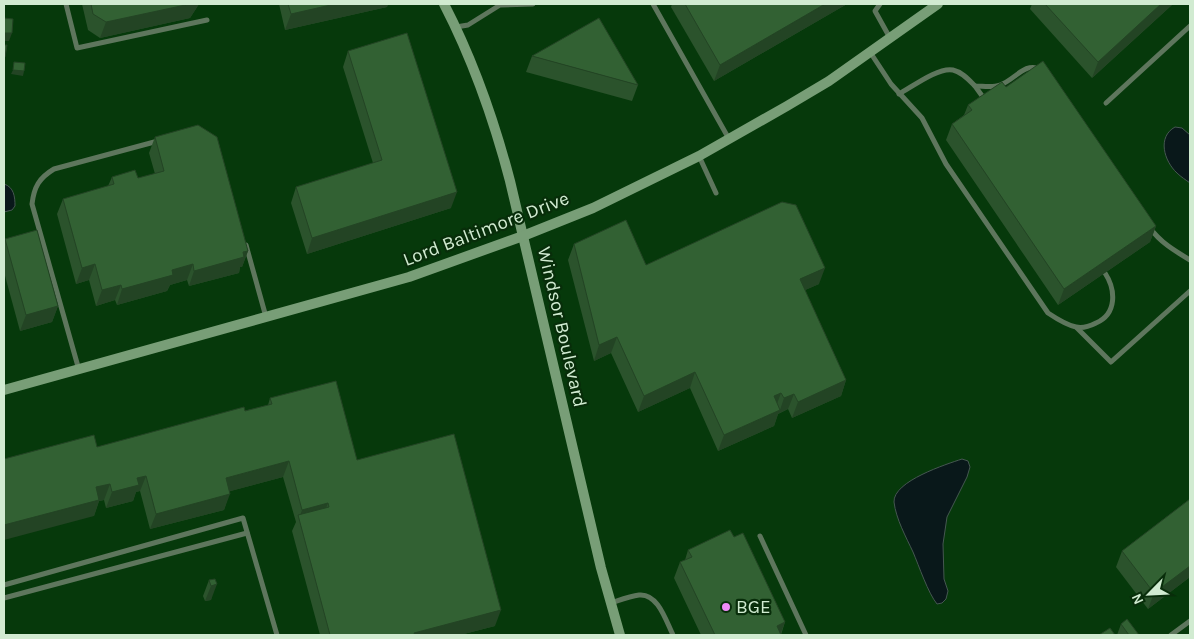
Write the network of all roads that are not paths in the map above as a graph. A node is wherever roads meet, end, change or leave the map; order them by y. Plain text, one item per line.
1 (66, 4) edge
2 (444, 4) edge
3 (499, 4) edge
4 (533, 4) edge
5 (653, 4) edge
6 (880, 4) edge
7 (938, 4) edge
8 (207, 20) dead end
9 (1190, 26) edge
10 (456, 27) junction
11 (890, 38) junction
12 (870, 52) junction
13 (1044, 71) edge
14 (975, 86) junction
15 (899, 94) junction
16 (988, 103) edge
17 (1106, 103) dead end
18 (169, 138) edge
19 (729, 140) junction
20 (699, 156) junction
21 (716, 193) dead end
22 (1148, 226) edge
23 (244, 236) edge
24 (523, 236) junction
25 (1190, 260) edge
26 (1104, 273) edge
27 (1190, 291) edge
28 (266, 318) junction
29 (1078, 328) junction
30 (79, 371) junction
31 (4, 390) edge
32 (247, 533) junction
33 (760, 536) dead end
34 (4, 585) edge
35 (4, 598) edge
36 (611, 603) junction
37 (1190, 621) edge
38 (277, 635) edge
39 (620, 635) edge
40 (673, 635) edge
41 (806, 635) edge
42 (1171, 635) edge

1 - 8 lane
2 - 10 main road, Windsor Boulevard
3 - 4 lane
3 - 10 lane
5 - 19 lane
6 - 11 lane
7 - 11 main road, Lord Baltimore Drive
9 - 17 lane
10 - 24 main road, Windsor Boulevard
11 - 12 main road, Lord Baltimore Drive
12 - 15 lane
12 - 19 main road, Lord Baltimore Drive
13 - 14 lane
14 - 15 lane
14 - 16 lane
15 - 29 lane
18 - 30 lane
19 - 20 main road, Lord Baltimore Drive
20 - 21 lane
20 - 24 main road, Lord Baltimore Drive
22 - 25 lane
23 - 28 lane
24 - 28 main road, Lord Baltimore Drive
24 - 36 main road, Windsor Boulevard
26 - 29 lane
27 - 29 lane
28 - 30 main road, Lord Baltimore Drive
30 - 31 main road, Lord Baltimore Drive
32 - 34 lane
32 - 35 lane
32 - 38 lane
33 - 41 lane
36 - 39 main road, Windsor Boulevard
36 - 40 lane
37 - 42 lane

